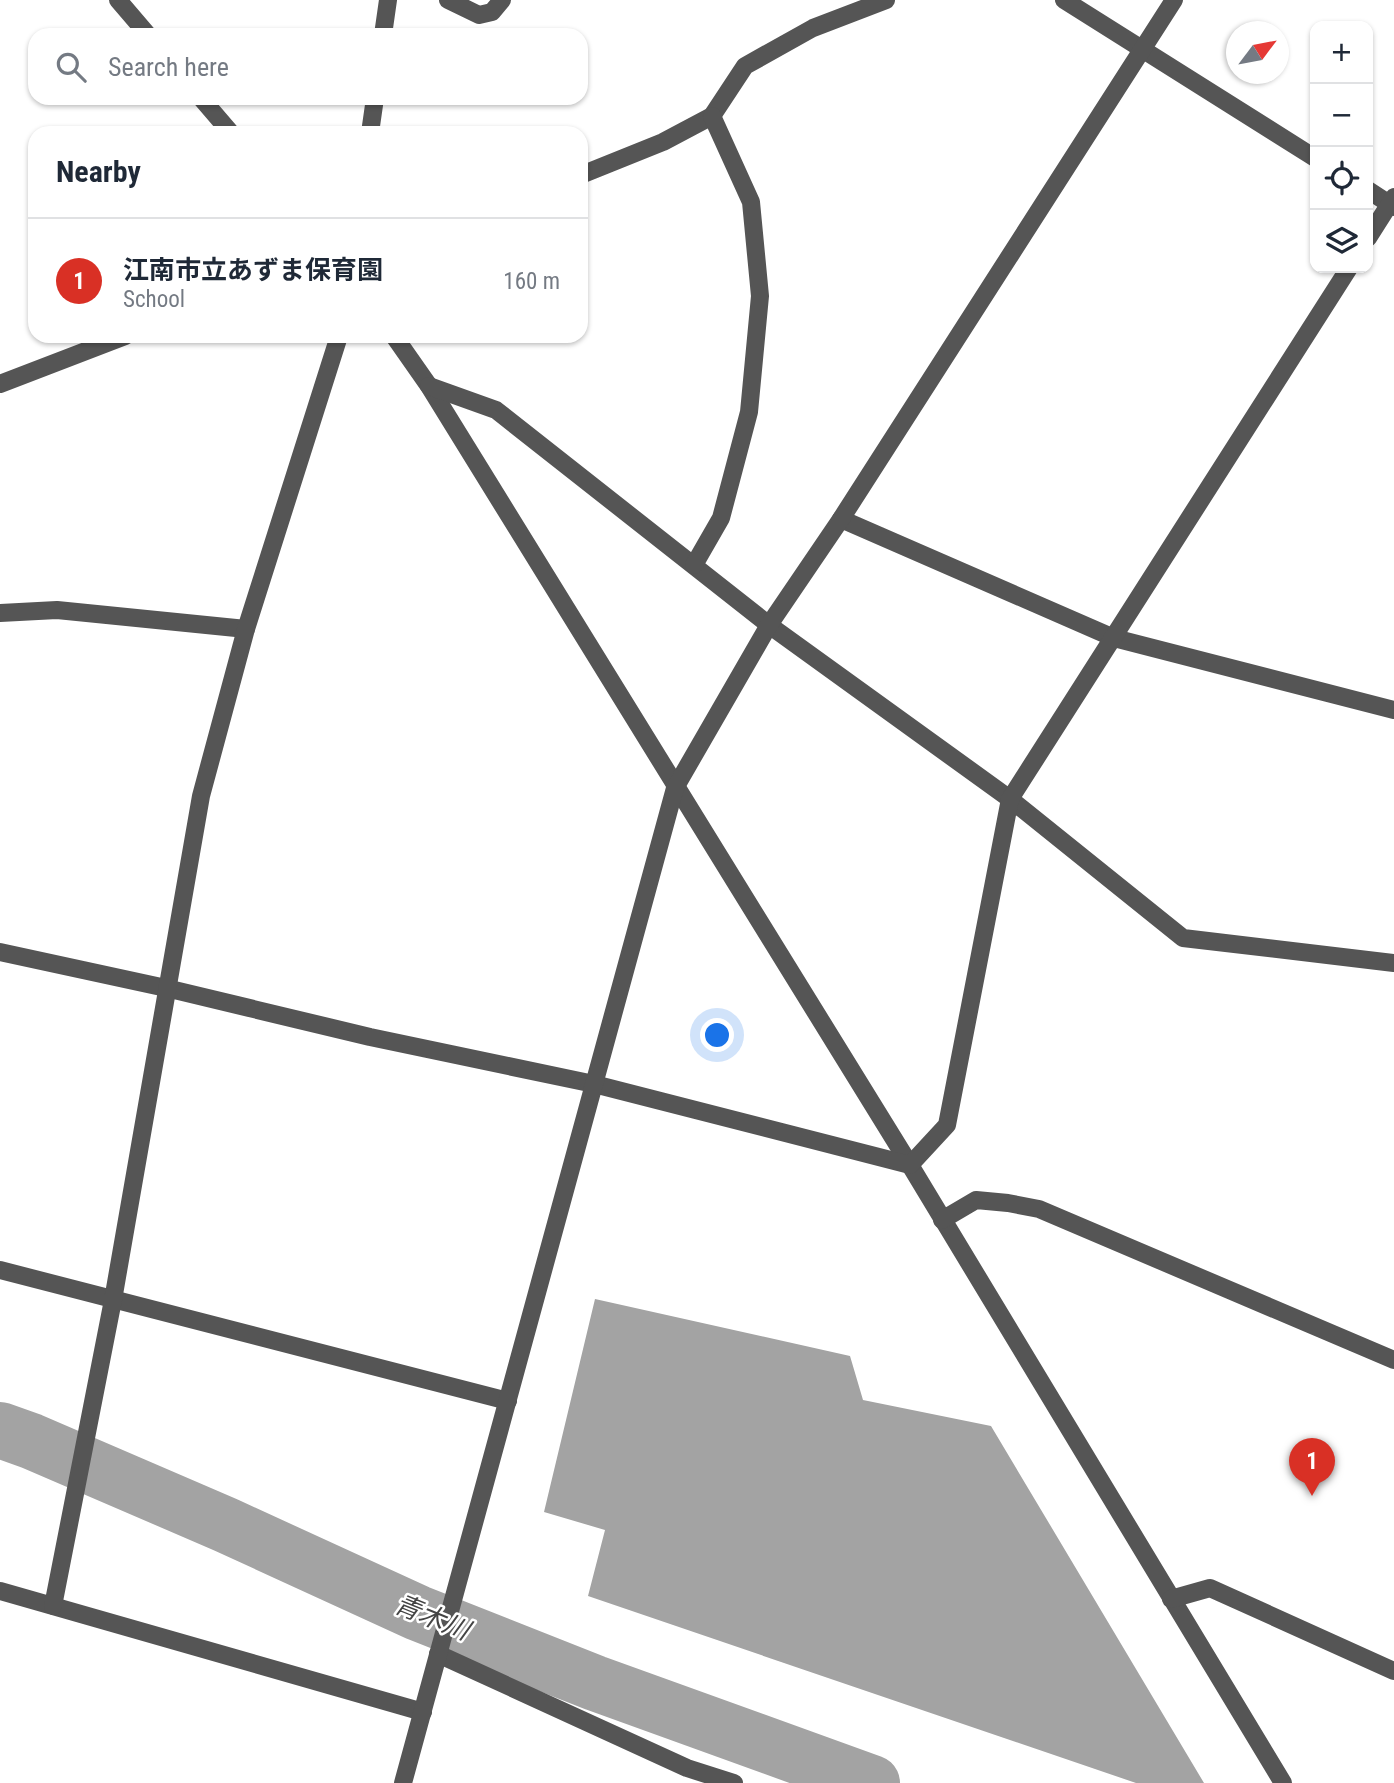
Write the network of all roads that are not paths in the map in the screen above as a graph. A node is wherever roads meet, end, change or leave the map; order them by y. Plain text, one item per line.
1 (118, 0) edge
2 (388, 0) edge
3 (447, 0) edge
4 (502, 0) edge
5 (886, 0) edge
6 (1064, 0) edge
7 (1174, 0) edge
8 (142, 28) edge
9 (384, 28) edge
10 (1142, 50) junction
11 (207, 105) edge
12 (374, 105) edge
13 (712, 116) junction
14 (225, 126) edge
15 (371, 126) edge
16 (1310, 155) edge
17 (588, 173) edge
18 (1373, 192) edge
19 (1393, 202) edge
20 (1373, 231) edge
21 (1346, 273) edge
22 (107, 343) edge
23 (337, 343) edge
24 (399, 343) edge
25 (0, 384) edge
26 (429, 386) junction
27 (841, 519) junction
28 (694, 565) junction
29 (0, 613) edge
30 (769, 625) junction
31 (246, 629) junction
32 (1114, 638) junction
33 (1394, 710) edge
34 (674, 788) junction
35 (1010, 799) junction
36 (0, 952) edge
37 (1394, 963) edge
38 (166, 988) junction
39 (594, 1084) junction
40 (910, 1165) junction
41 (942, 1220) junction
42 (0, 1270) edge
43 (113, 1300) junction
44 (1394, 1360) edge
45 (508, 1401) junction
46 (0, 1591) edge
47 (1171, 1599) junction
48 (53, 1606) junction
49 (438, 1654) junction
50 (1394, 1671) edge
51 (422, 1712) junction
52 (403, 1783) edge
53 (734, 1783) edge
54 (1283, 1783) edge

1 - 8 street
2 - 9 street
3 - 4 street
5 - 13 street
6 - 10 street
7 - 10 street
10 - 16 street
10 - 27 street
11 - 14 street
12 - 15 street
13 - 17 street
13 - 28 street
18 - 19 street
19 - 20 street
21 - 32 street
22 - 25 street
23 - 31 street
24 - 26 street
26 - 28 street
26 - 34 street
27 - 30 street
27 - 32 street
28 - 30 street
29 - 31 street
30 - 34 street
30 - 35 street
31 - 38 street
32 - 33 street
32 - 35 street
34 - 39 street
34 - 40 street
35 - 37 street
35 - 40 street
36 - 38 street
38 - 39 street
38 - 43 street
39 - 40 street
39 - 45 street
40 - 41 street
41 - 44 street
41 - 47 street
42 - 43 street
43 - 45 street
43 - 48 street
45 - 49 street
46 - 48 street
47 - 50 street
47 - 54 street
48 - 51 street
49 - 51 street
49 - 53 street
51 - 52 street

